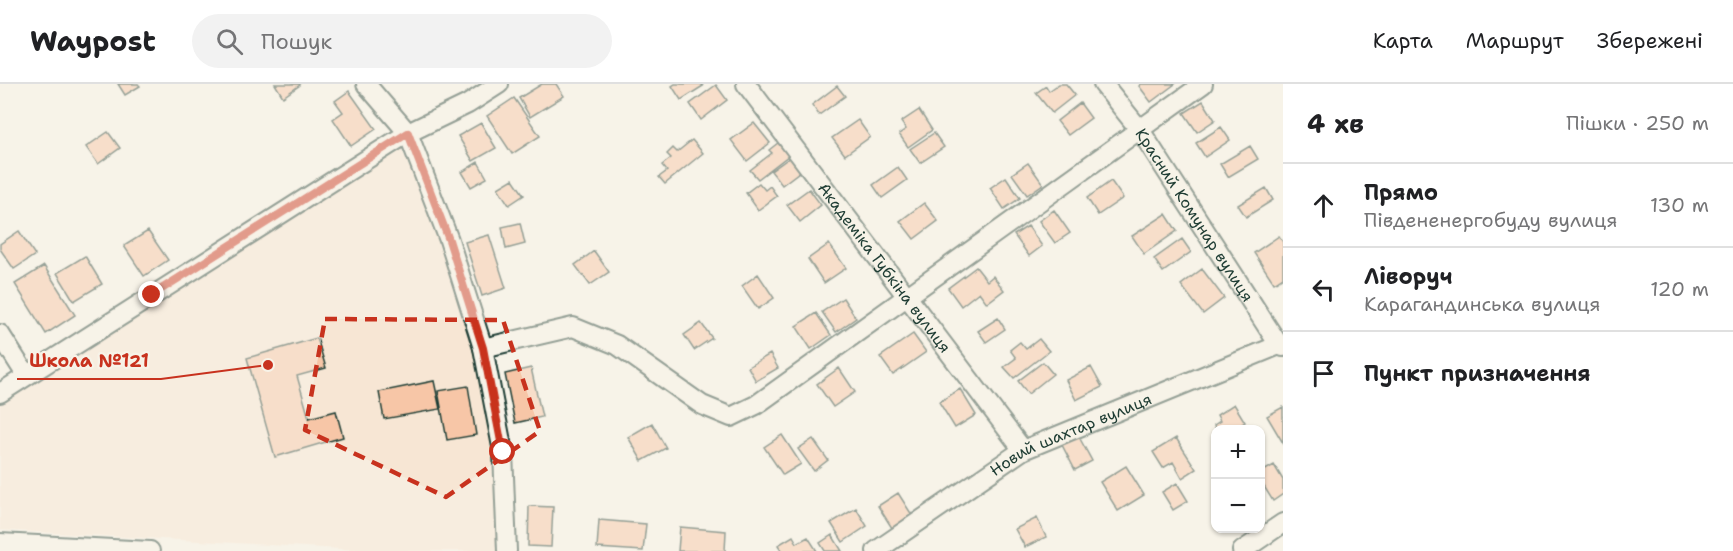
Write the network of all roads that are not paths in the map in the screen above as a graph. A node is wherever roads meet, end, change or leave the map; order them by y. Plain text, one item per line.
1 (366, 84) edge
2 (499, 84) edge
3 (746, 84) edge
4 (1103, 84) edge
5 (1203, 84) edge
6 (1140, 130) junction
7 (408, 133) junction
8 (907, 297) junction
9 (0, 334) edge
10 (1281, 346) edge
11 (483, 348) junction
12 (26, 375) junction
13 (0, 393) edge
14 (1023, 450) junction
15 (1283, 523) edge
16 (0, 543) edge
17 (150, 551) edge
18 (507, 551) edge
19 (876, 551) edge
20 (1242, 551) edge

1 - 7 street
2 - 7 street
3 - 8 street, Академіка Губкіна вулиця
4 - 6 street, Красний Комунар вулиця
5 - 6 street
6 - 8 street
6 - 10 street, Красний Комунар вулиця
7 - 11 street
7 - 12 street
8 - 11 street
8 - 14 street, Академіка Губкіна вулиця
9 - 12 street
10 - 14 street, Новий шахтар вулиця
11 - 18 street
12 - 13 street
14 - 19 street, Новий шахтар вулиця
15 - 20 street
16 - 17 street

